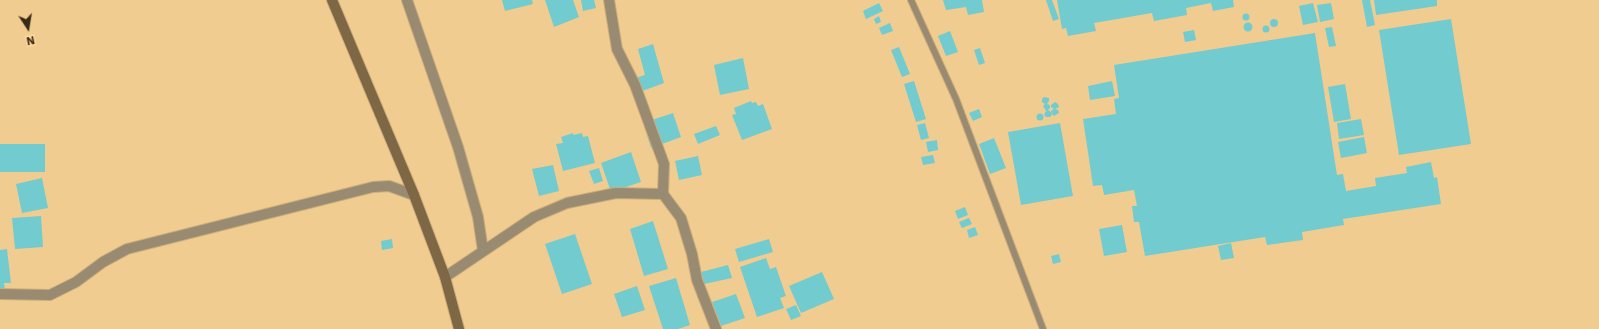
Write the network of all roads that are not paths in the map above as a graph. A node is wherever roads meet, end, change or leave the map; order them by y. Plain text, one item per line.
1 (332, 0) edge
2 (407, 0) edge
3 (609, 0) edge
4 (911, 0) edge
5 (663, 194) junction
6 (414, 195) junction
7 (483, 251) junction
8 (446, 277) junction
9 (0, 294) edge
10 (459, 329) edge
11 (716, 329) edge
12 (1043, 329) edge

1 - 6 main road
2 - 7 street
3 - 5 street
4 - 12 lane
5 - 7 street
5 - 11 street
6 - 8 main road
6 - 9 street
7 - 8 street
8 - 10 main road

